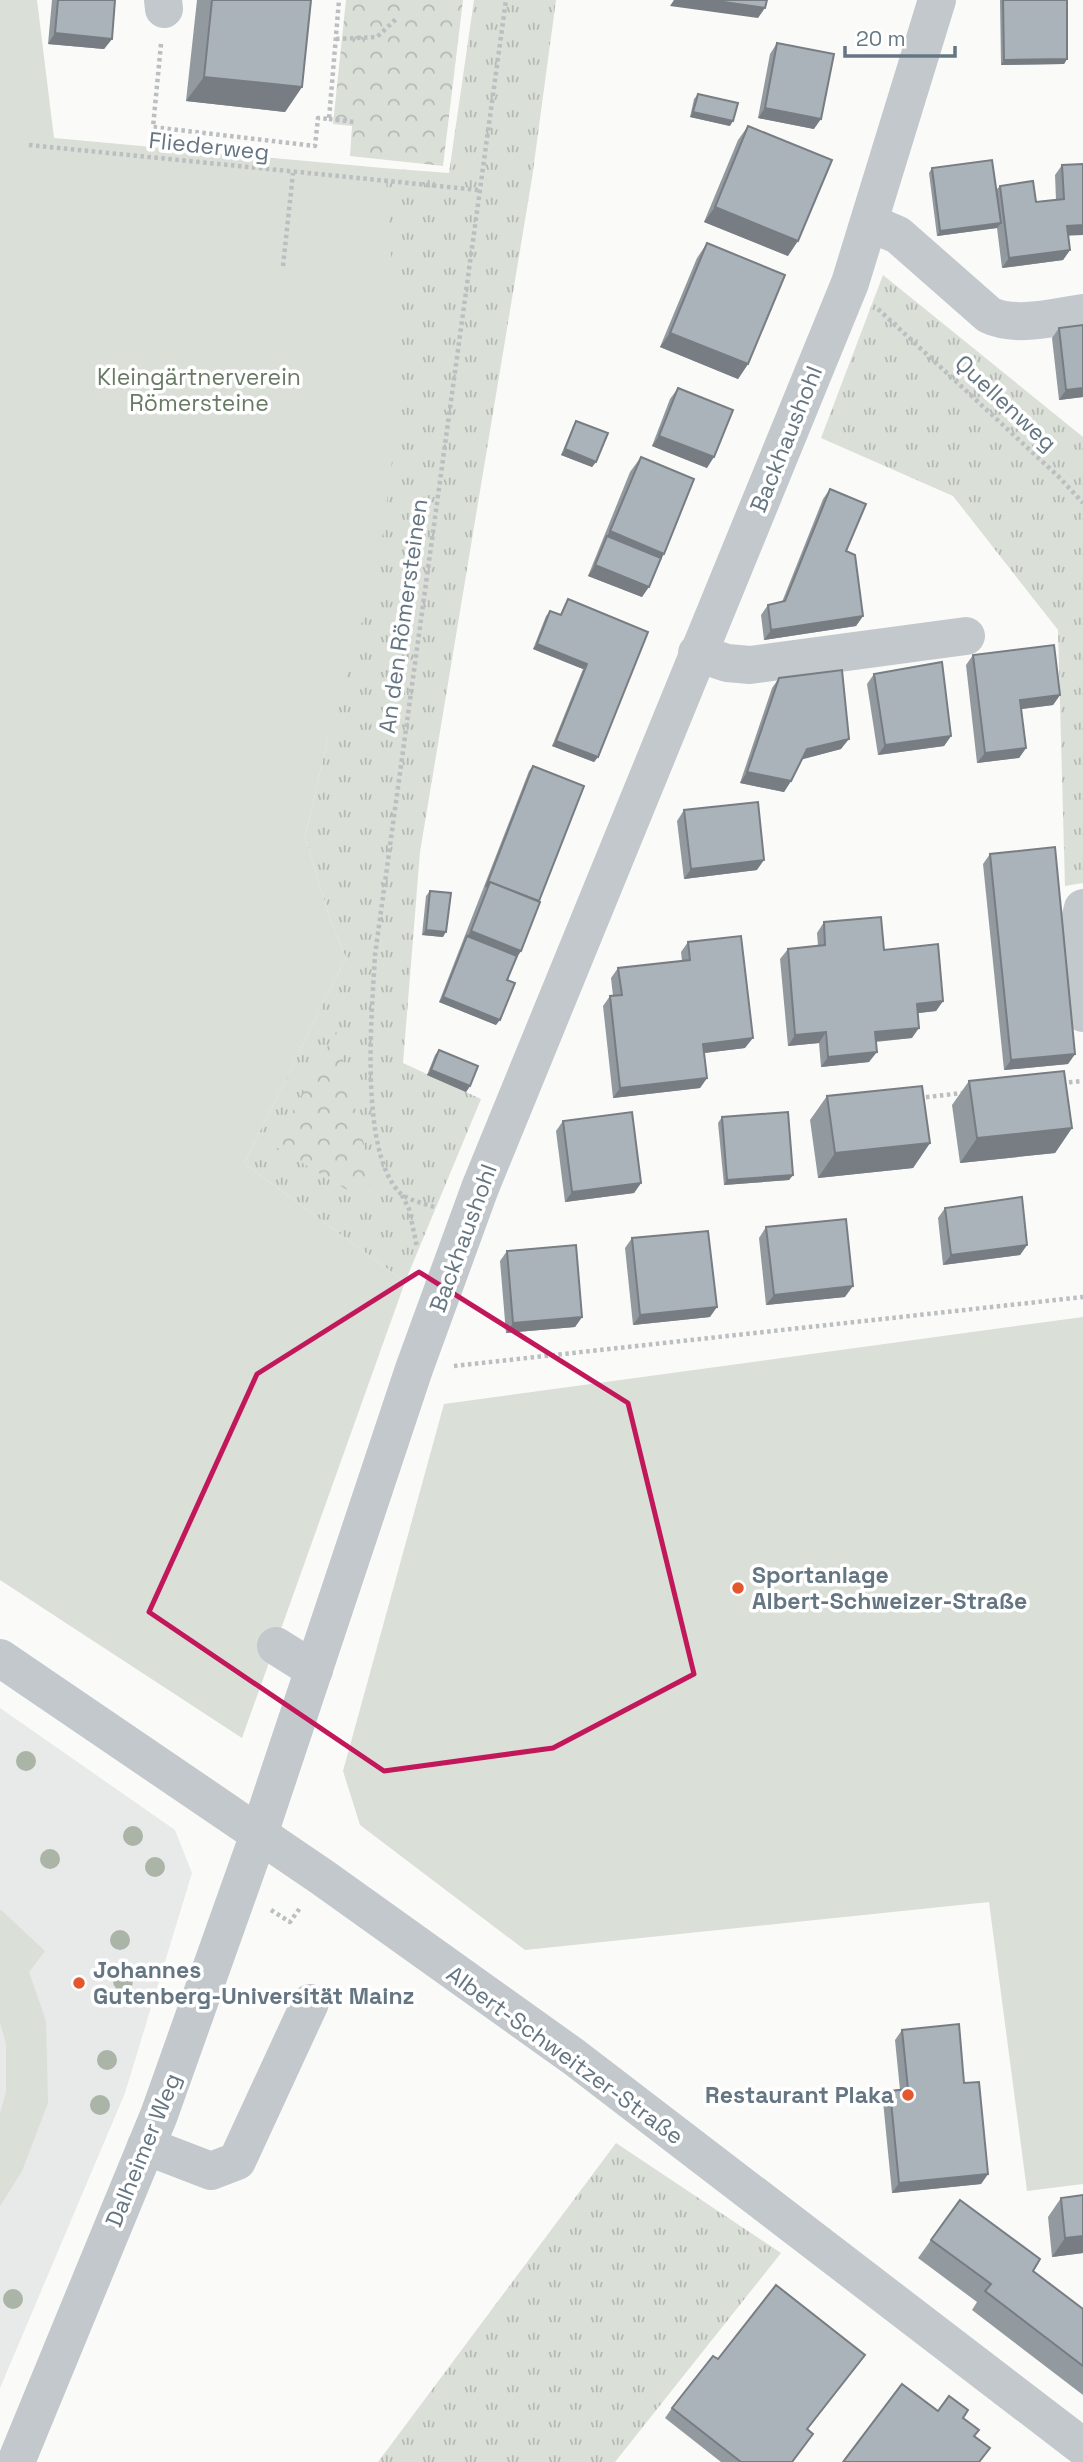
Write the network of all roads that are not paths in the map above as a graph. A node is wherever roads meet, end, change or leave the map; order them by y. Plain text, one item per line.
1 (937, 0) edge
2 (870, 223) junction
3 (1083, 313) edge
4 (967, 636) dead end
5 (697, 653) junction
6 (1083, 908) edge
7 (1083, 1013) edge
8 (276, 1646) dead end
9 (0, 1658) edge
10 (314, 1670) junction
11 (259, 1834) junction
12 (310, 2003) dead end
13 (146, 2146) junction
14 (1083, 2447) edge
15 (16, 2462) edge

1 - 2 street, Backhaushohl
2 - 3 street
2 - 5 street, Backhaushohl
4 - 5 street
5 - 10 street, Backhaushohl
6 - 7 street
8 - 10 street
9 - 11 street, Albert-Schweitzer-Straße
10 - 11 street, Backhaushohl
11 - 13 street, Dalheimer Weg
11 - 14 street, Albert-Schweitzer-Straße
12 - 13 street
13 - 15 street, Dalheimer Weg

